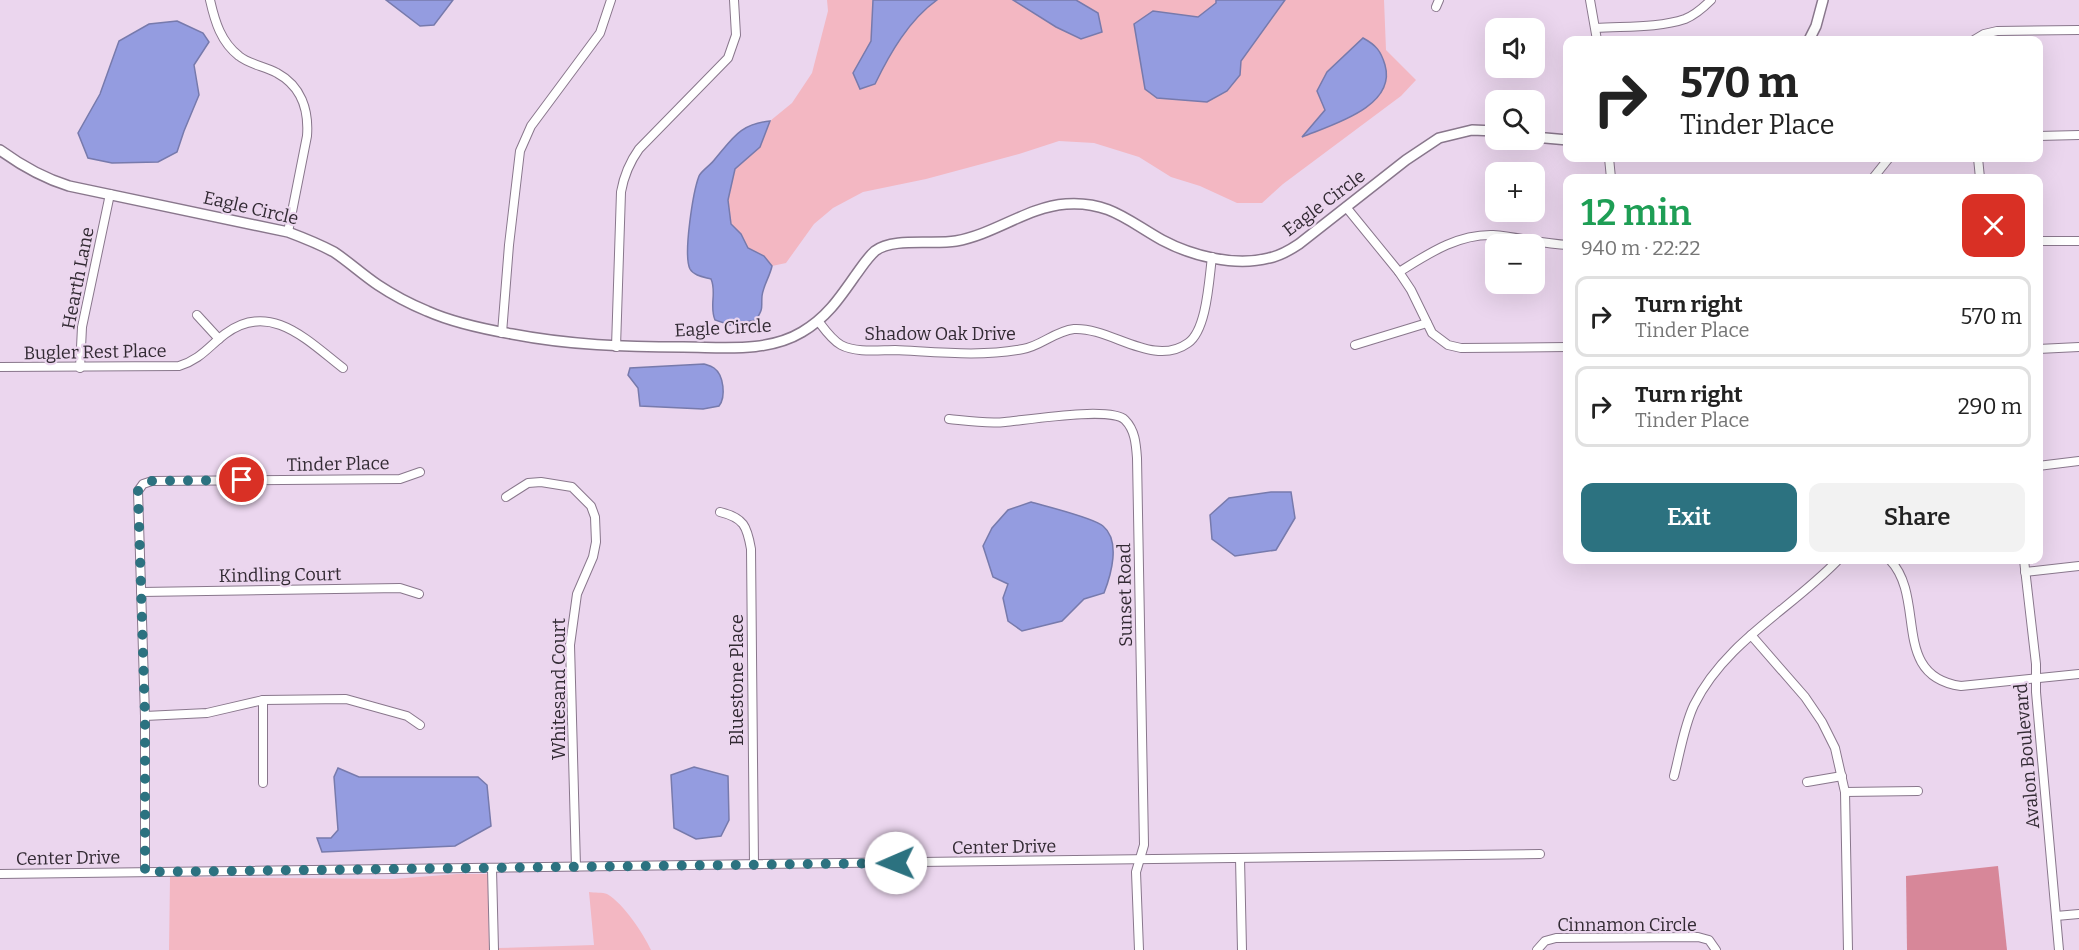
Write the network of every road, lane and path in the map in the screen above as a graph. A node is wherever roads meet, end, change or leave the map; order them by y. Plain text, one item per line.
1 (210, 0) edge
2 (611, 0) edge
3 (734, 0) edge
4 (1590, 0) edge
5 (1711, 0) edge
6 (1823, 0) edge
7 (1596, 28) junction
8 (2079, 30) edge
9 (1597, 36) edge
10 (1811, 36) edge
11 (1981, 36) edge
12 (1485, 131) edge
13 (2079, 135) edge
14 (2043, 136) edge
15 (1545, 137) edge
16 (1563, 139) edge
17 (0, 150) edge
18 (1886, 162) edge
19 (1876, 174) edge
20 (110, 195) junction
21 (1346, 207) junction
22 (288, 232) junction
23 (2079, 241) edge
24 (2043, 242) edge
25 (1563, 244) edge
26 (1212, 257) junction
27 (1399, 272) junction
28 (197, 315) dead end
29 (819, 322) junction
30 (1427, 323) junction
31 (502, 333) junction
32 (219, 339) junction
33 (1355, 345) dead end
34 (616, 347) junction
35 (1563, 347) edge
36 (2079, 348) edge
37 (2043, 349) edge
38 (0, 367) edge
39 (80, 368) junction
40 (343, 368) dead end
41 (950, 419) dead end
42 (2079, 461) edge
43 (2043, 465) edge
44 (420, 472) dead end
45 (506, 497) dead end
46 (720, 512) dead end
47 (1833, 564) edge
48 (1893, 564) edge
49 (2024, 564) edge
50 (2079, 566) edge
51 (2025, 572) junction
52 (141, 592) junction
53 (419, 594) dead end
54 (1751, 635) junction
55 (2079, 674) edge
56 (2035, 679) junction
57 (262, 699) junction
58 (145, 716) junction
59 (420, 725) dead end
60 (1674, 776) dead end
61 (1842, 776) junction
62 (1807, 782) dead end
63 (263, 783) dead end
64 (1918, 791) dead end
65 (1845, 792) junction
66 (1540, 854) dead end
67 (1240, 858) junction
68 (1140, 860) junction
69 (754, 865) junction
70 (576, 867) junction
71 (492, 869) junction
72 (145, 872) junction
73 (0, 874) edge
74 (2079, 914) edge
75 (2056, 916) junction
76 (494, 950) edge
77 (1139, 950) edge
78 (1242, 950) edge
79 (1537, 950) edge
80 (1716, 950) edge
81 (1848, 950) edge
82 (2059, 950) edge

1 - 22 street
2 - 31 street
3 - 34 street
4 - 7 street
5 - 7 street
6 - 10 street
7 - 9 street
8 - 11 street
12 - 21 street, Eagle Circle
13 - 14 street
15 - 16 street
17 - 20 street, Eagle Circle
18 - 19 street
20 - 22 street, Eagle Circle
20 - 39 street, Hearth Lane
21 - 26 street, Eagle Circle
21 - 27 street
22 - 31 street, Eagle Circle
23 - 24 street
25 - 27 street
26 - 29 street, Eagle Circle
26 - 29 street, Shadow Oak Drive
27 - 30 street
28 - 32 street
29 - 34 street, Eagle Circle
30 - 33 street
30 - 35 street
31 - 34 street, Eagle Circle
32 - 39 street, Bugler Rest Place
32 - 40 street, Bugler Rest Place
36 - 37 street
38 - 39 street, Bugler Rest Place
41 - 68 street, Sunset Road
42 - 43 street
44 - 52 street, Tinder Place
45 - 70 street, Whitesand Court
46 - 69 street, Bluestone Place
47 - 54 street
48 - 56 street
49 - 51 street, Avalon Boulevard
50 - 51 street
51 - 56 street, Avalon Boulevard
52 - 53 street, Kindling Court
52 - 58 street, Tinder Place
54 - 60 street
54 - 61 street
55 - 56 street
56 - 75 street, Avalon Boulevard
57 - 58 street
57 - 59 street
57 - 63 street
58 - 72 street, Tinder Place
61 - 62 street
61 - 65 street
64 - 65 street
65 - 81 street
66 - 67 street, Center Drive
67 - 68 street, Center Drive
67 - 78 street
68 - 69 street, Center Drive
68 - 77 street, Sunset Road
69 - 70 street, Center Drive
70 - 71 street, Center Drive
71 - 72 street, Center Drive
71 - 76 street
72 - 73 street, Center Drive
74 - 75 street
75 - 82 street, Avalon Boulevard
79 - 80 street, Cinnamon Circle

